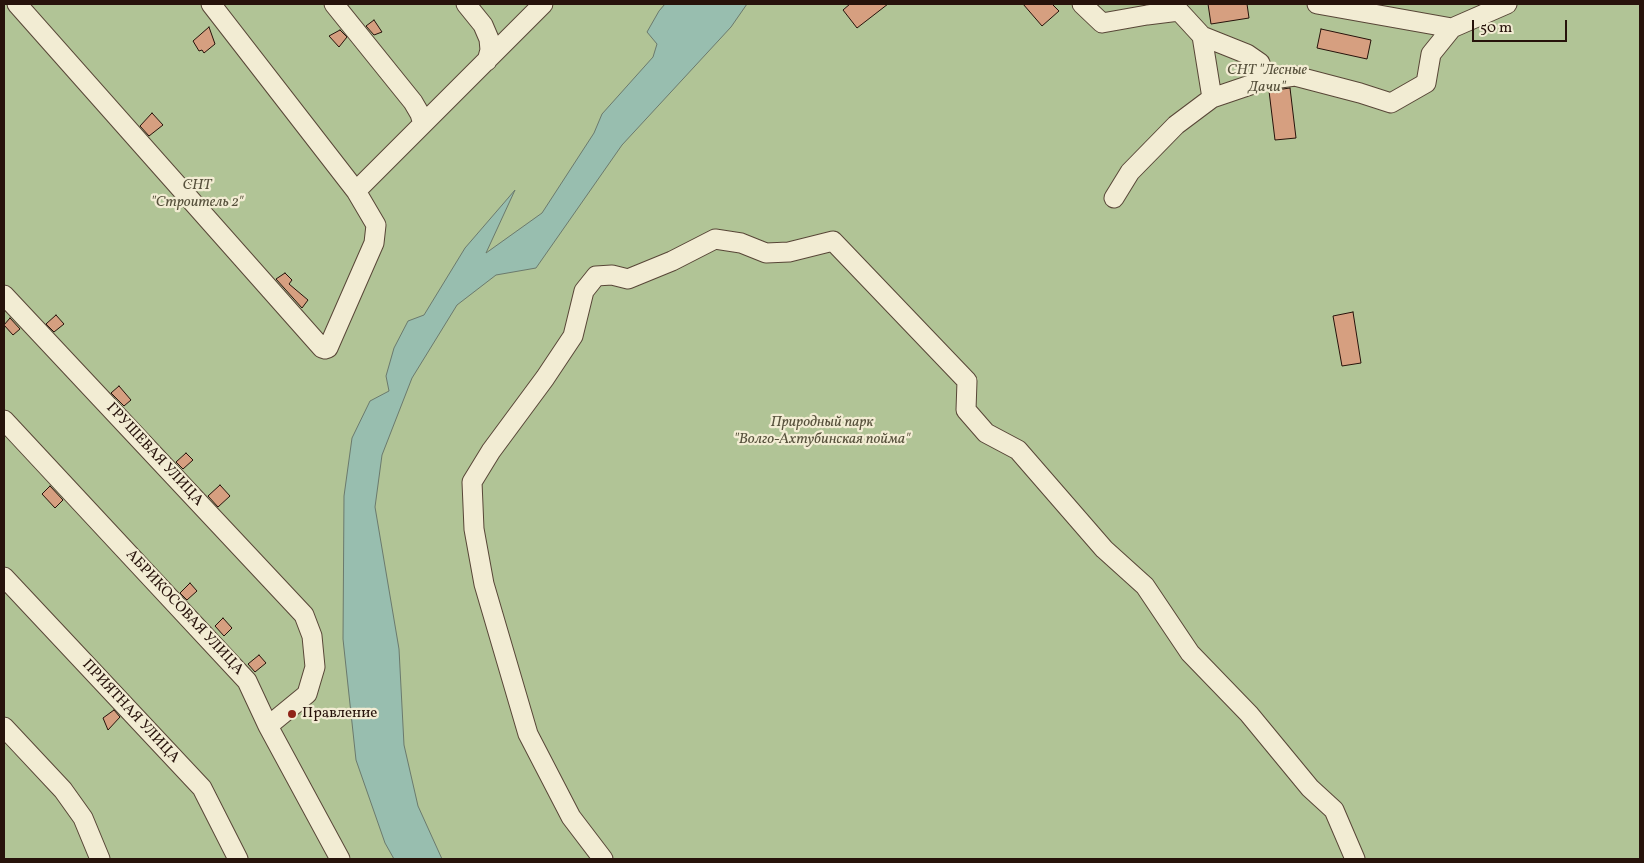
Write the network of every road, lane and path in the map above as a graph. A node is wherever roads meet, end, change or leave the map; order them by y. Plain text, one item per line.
1 (17, 4) edge
2 (211, 4) edge
3 (334, 4) edge
4 (466, 4) edge
5 (542, 4) edge
6 (1082, 4) edge
7 (1317, 4) edge
8 (1507, 4) edge
9 (1452, 28) junction
10 (1202, 36) junction
11 (487, 61) junction
12 (1265, 80) junction
13 (1212, 98) junction
14 (424, 124) junction
15 (356, 192) junction
16 (1114, 198) dead end
17 (4, 295) edge
18 (4, 420) edge
19 (4, 577) edge
20 (268, 726) junction
21 (4, 727) edge
22 (100, 859) edge
23 (238, 859) edge
24 (340, 859) edge
25 (603, 859) edge
26 (1355, 859) edge

1 - 15 street
2 - 15 street
3 - 14 street
4 - 11 street
5 - 11 street
6 - 10 street
7 - 9 street
8 - 9 street
9 - 12 street
10 - 12 street
10 - 13 street
11 - 14 street
12 - 13 street
13 - 16 street
14 - 15 street
17 - 20 street, ГРУШЕВАЯ УЛИЦА
18 - 20 street, АБРИКОСОВАЯ УЛИЦА
19 - 23 street, ПРИЯТНАЯ УЛИЦА
20 - 24 street, АБРИКОСОВАЯ УЛИЦА
21 - 22 street
25 - 26 street

